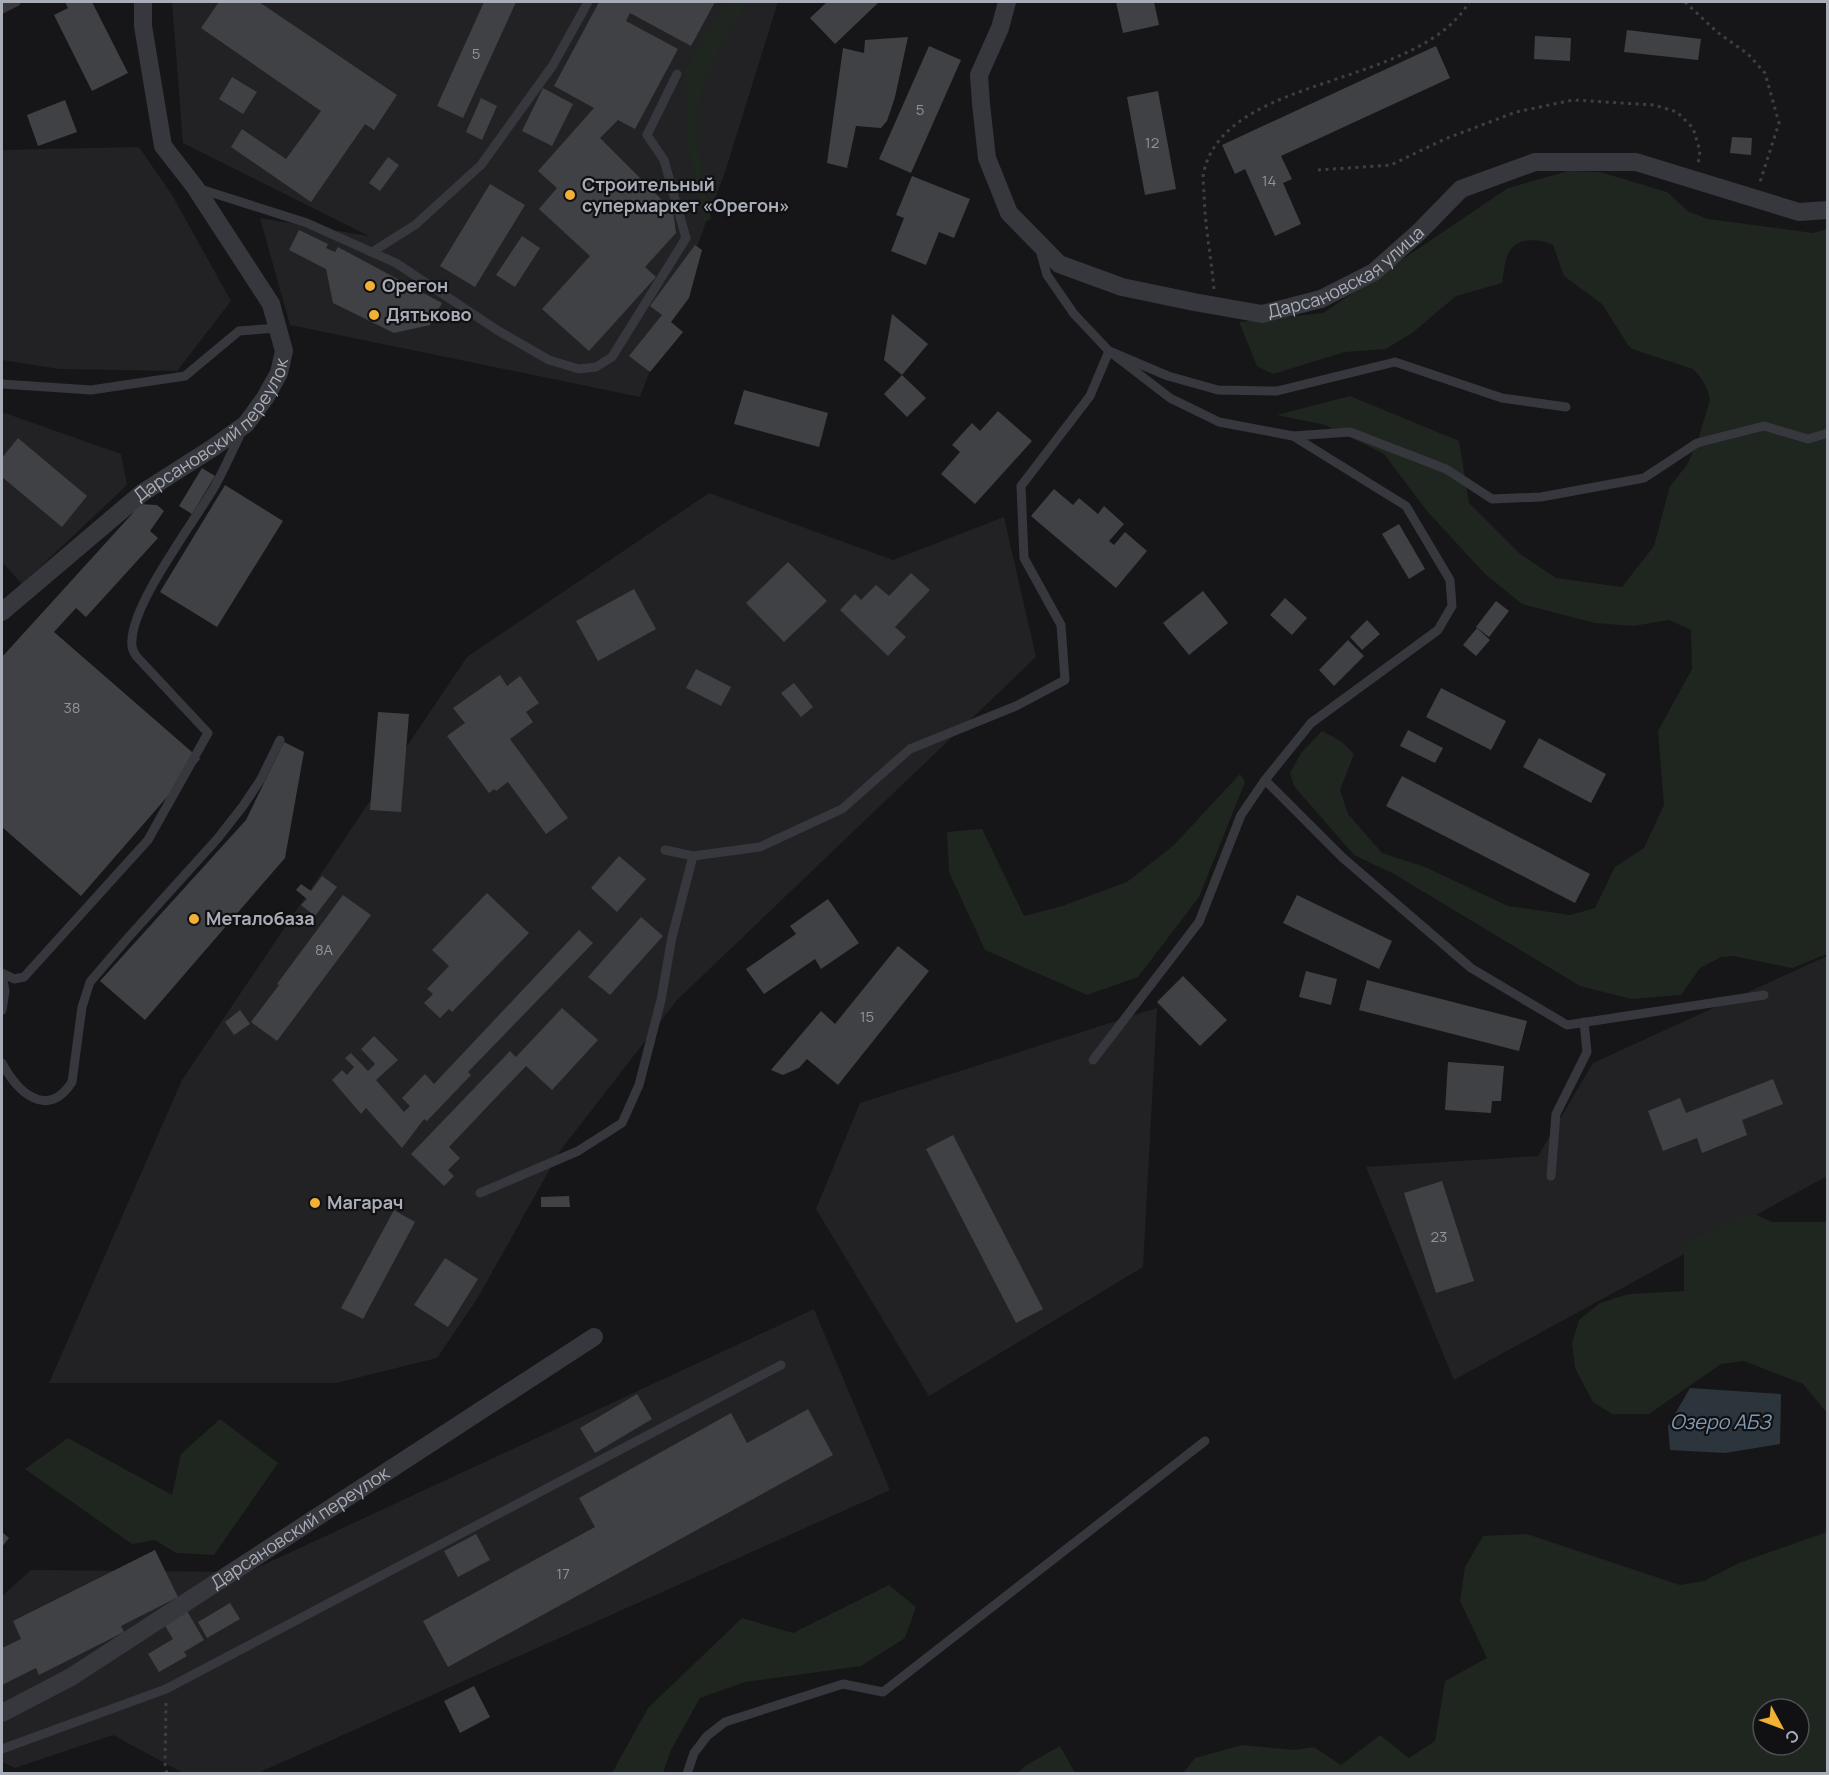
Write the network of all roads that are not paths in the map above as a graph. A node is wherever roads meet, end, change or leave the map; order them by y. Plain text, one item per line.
1 (16, 2) edge
2 (142, 2) edge
3 (588, 2) edge
4 (1007, 2) edge
5 (2, 9) edge
6 (676, 74) dead end
7 (195, 187) junction
8 (1827, 210) edge
9 (1037, 242) junction
10 (372, 252) junction
11 (278, 328) junction
12 (1109, 351) junction
13 (2, 384) edge
14 (1566, 406) dead end
15 (246, 424) junction
16 (1827, 433) edge
17 (1293, 435) junction
18 (2, 612) edge
19 (280, 740) dead end
20 (1265, 780) junction
21 (665, 850) dead end
22 (693, 856) junction
23 (2, 974) edge
24 (1764, 995) dead end
25 (2, 1010) edge
26 (1584, 1022) junction
27 (1093, 1060) dead end
28 (2, 1063) edge
29 (1551, 1176) dead end
30 (480, 1193) dead end
31 (594, 1337) dead end
32 (781, 1365) dead end
33 (1205, 1441) dead end
34 (2, 1713) edge
35 (2, 1749) edge
36 (687, 1773) edge

1 - 5 lane
2 - 7 street, Дарсановский переулок
3 - 10 lane
4 - 9 street, Дарсановская улица
6 - 10 lane
7 - 10 lane
7 - 11 street, Дарсановский переулок
8 - 9 street, Дарсановская улица
9 - 12 lane
11 - 13 lane
11 - 15 street, Дарсановский переулок
12 - 14 lane
12 - 17 lane
12 - 22 lane
15 - 18 street, Дарсановский переулок
15 - 23 lane
16 - 17 lane
17 - 20 lane
19 - 28 lane
20 - 26 lane
20 - 27 lane
21 - 22 lane
22 - 30 lane
23 - 25 lane
24 - 26 lane
26 - 29 lane
31 - 34 street, Дарсановский переулок
32 - 35 lane
33 - 36 lane

